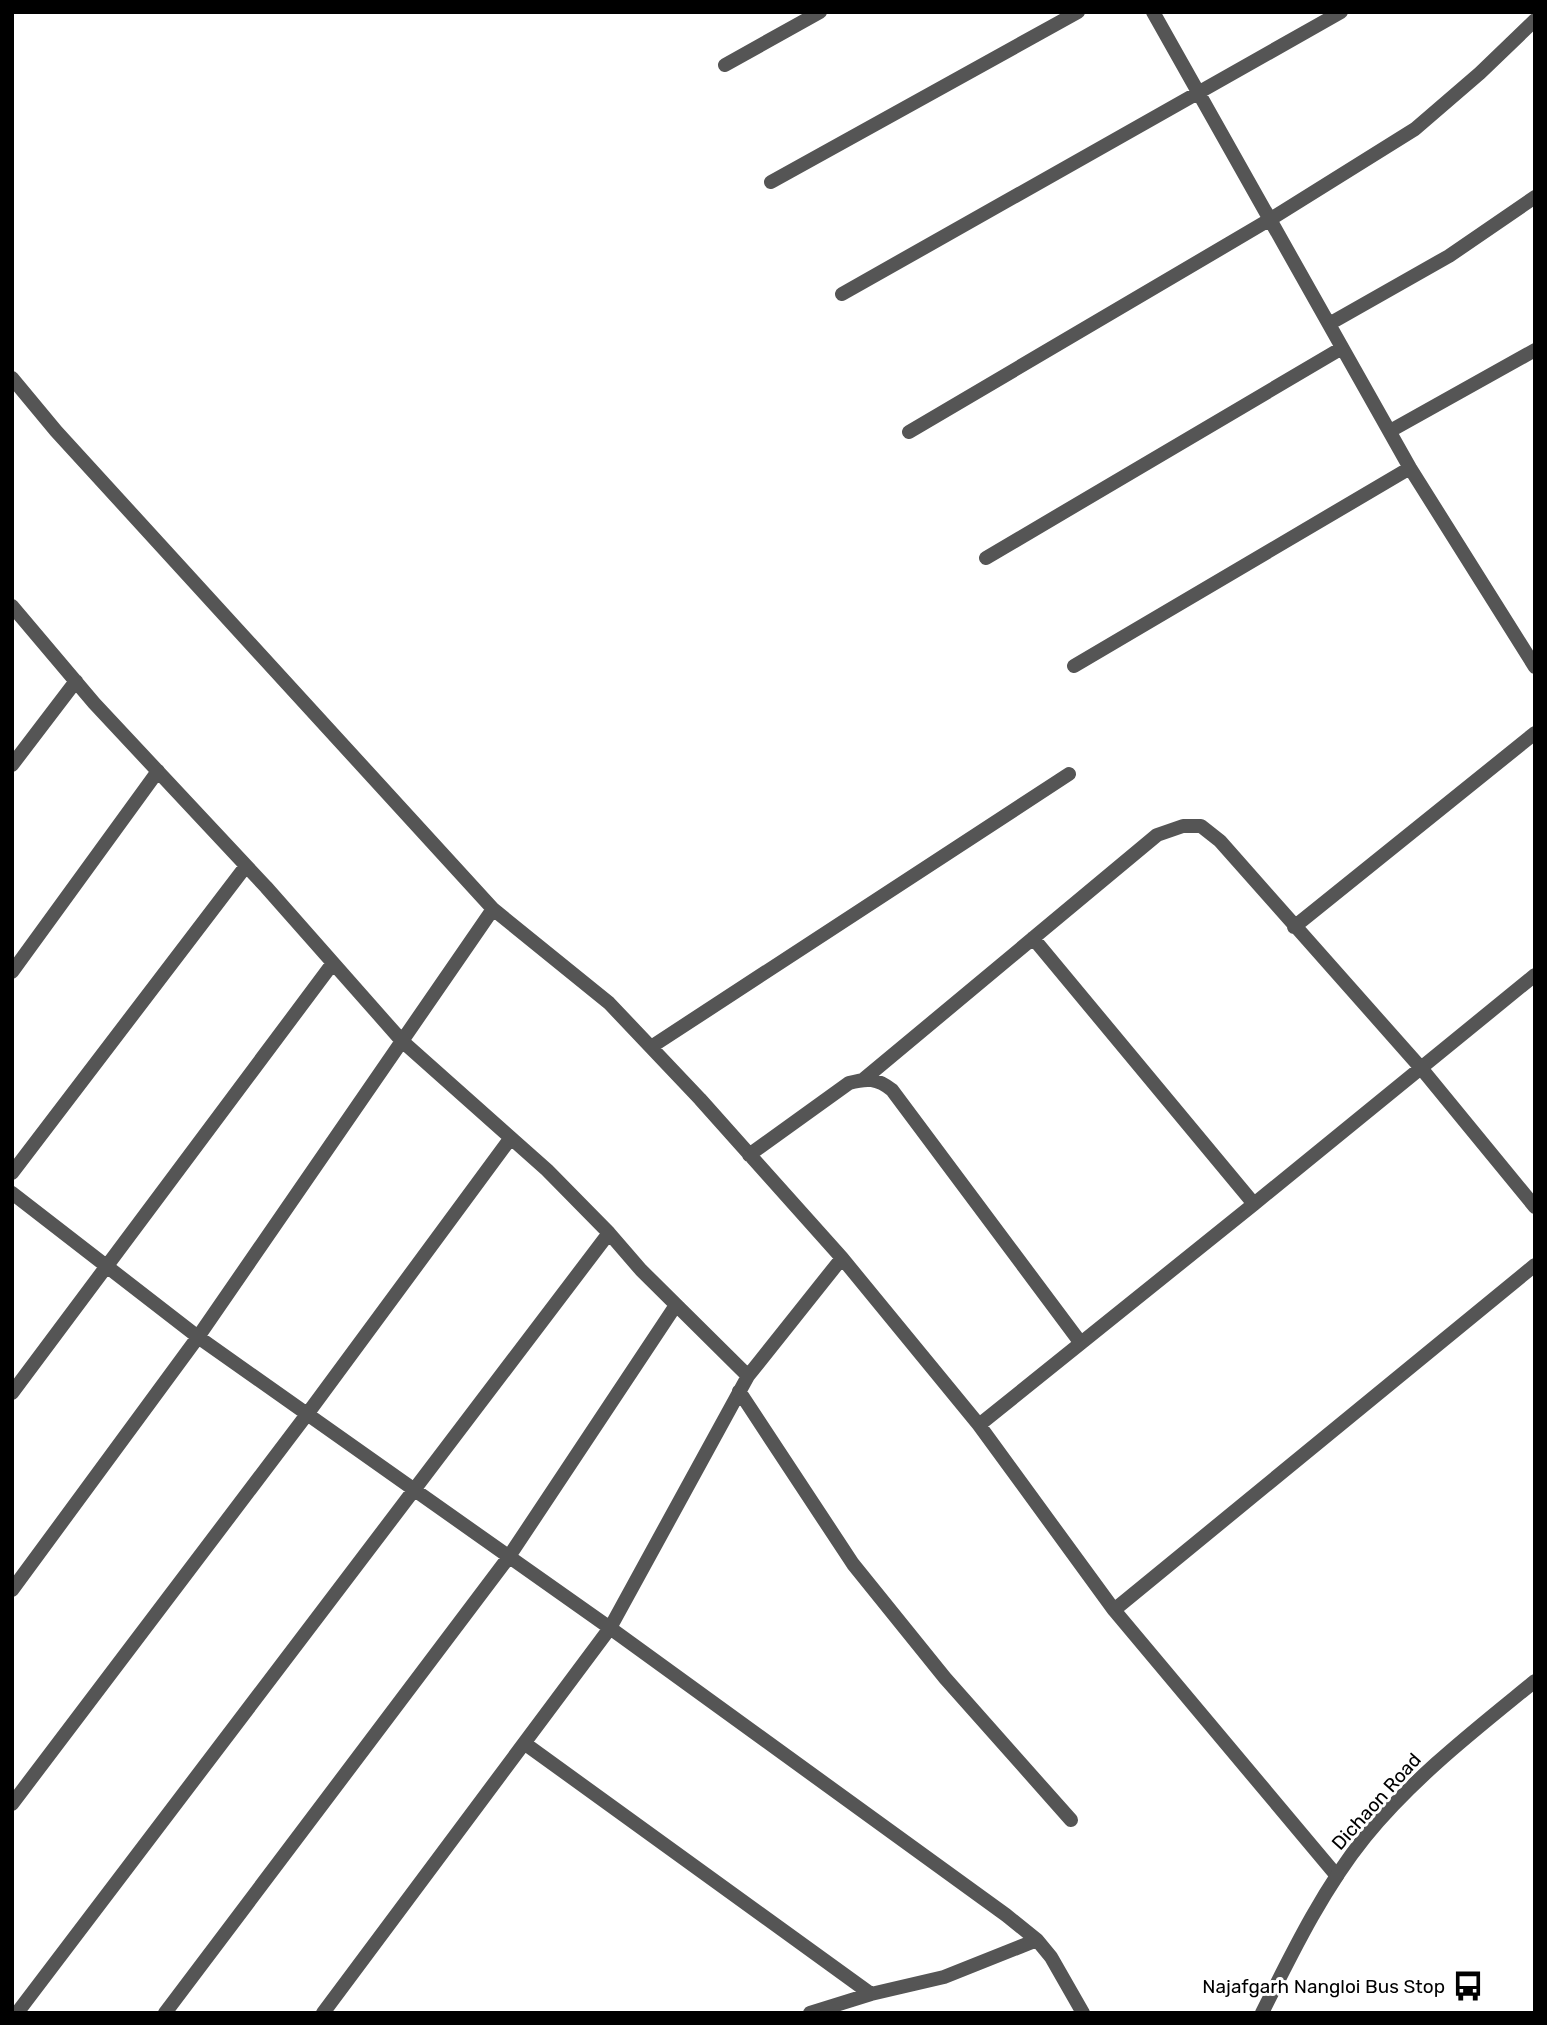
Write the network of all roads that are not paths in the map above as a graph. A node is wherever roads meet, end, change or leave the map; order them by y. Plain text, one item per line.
1 (820, 12) edge
2 (1078, 12) edge
3 (1153, 12) edge
4 (1341, 12) edge
5 (1535, 20) edge
6 (725, 65) dead end
7 (1198, 93) junction
8 (771, 182) dead end
9 (1535, 197) edge
10 (1269, 220) junction
11 (842, 294) dead end
12 (1329, 324) junction
13 (1342, 348) junction
14 (1535, 349) edge
15 (12, 378) edge
16 (1390, 431) junction
17 (909, 432) dead end
18 (1410, 468) junction
19 (986, 558) dead end
20 (12, 606) edge
21 (1074, 666) dead end
22 (1535, 667) edge
23 (76, 681) junction
24 (1535, 733) edge
25 (12, 765) edge
26 (158, 771) junction
27 (1069, 774) dead end
28 (246, 866) junction
29 (493, 909) junction
30 (1294, 927) junction
31 (1033, 938) junction
32 (333, 963) junction
33 (12, 972) edge
34 (1535, 975) edge
35 (402, 1041) junction
36 (651, 1047) junction
37 (1421, 1068) junction
38 (864, 1079) junction
39 (510, 1139) junction
40 (749, 1155) junction
41 (12, 1173) edge
42 (12, 1193) edge
43 (1254, 1204) junction
44 (1535, 1207) edge
45 (609, 1233) junction
46 (842, 1258) junction
47 (1535, 1265) edge
48 (108, 1267) junction
49 (676, 1305) junction
50 (198, 1337) junction
51 (1080, 1342) junction
52 (748, 1376) junction
53 (739, 1391) junction
54 (12, 1393) edge
55 (308, 1413) junction
56 (979, 1425) junction
57 (414, 1491) junction
58 (508, 1558) junction
59 (12, 1590) edge
60 (1114, 1610) junction
61 (610, 1628) junction
62 (1535, 1681) edge
63 (524, 1743) junction
64 (12, 1804) edge
65 (1071, 1820) dead end
66 (1337, 1876) junction
67 (1037, 1940) junction
68 (871, 1994) junction
69 (17, 2013) edge
70 (165, 2013) edge
71 (323, 2013) edge
72 (810, 2013) edge
73 (1083, 2013) edge
74 (1262, 2013) edge

1 - 6 street
2 - 8 street
3 - 7 street
4 - 7 street
5 - 10 street
7 - 10 street
7 - 11 street
9 - 12 street
10 - 12 street
10 - 17 street
12 - 13 street
13 - 16 street
13 - 19 street
14 - 16 street
15 - 29 street
16 - 18 street
18 - 21 street
18 - 22 street
20 - 23 street
23 - 25 street
23 - 26 street
24 - 30 street
26 - 28 street
26 - 33 street
27 - 36 street
28 - 32 street
28 - 41 street
29 - 35 street
29 - 36 street
30 - 31 street
30 - 37 street
31 - 38 street
31 - 43 street
32 - 35 street
32 - 48 street
34 - 37 street
35 - 39 street
35 - 50 street
36 - 40 street
37 - 43 street
37 - 44 street
38 - 40 street
38 - 51 street
39 - 45 street
39 - 55 street
40 - 46 street
42 - 48 street
43 - 51 street
45 - 49 street
45 - 57 street
46 - 52 street
46 - 56 street
47 - 60 street
48 - 50 street
48 - 54 street
49 - 52 street
49 - 58 street
50 - 55 street
50 - 59 street
51 - 56 street
52 - 53 street
53 - 61 street
53 - 65 street
55 - 57 street
55 - 64 street
56 - 60 street
57 - 58 street
57 - 69 street
58 - 61 street
58 - 70 street
60 - 66 street
61 - 63 street
61 - 67 street
62 - 66 street, Dichaon Road
63 - 68 street
63 - 71 street
66 - 74 street, Dichaon Road
67 - 68 street
67 - 73 street
68 - 72 street

